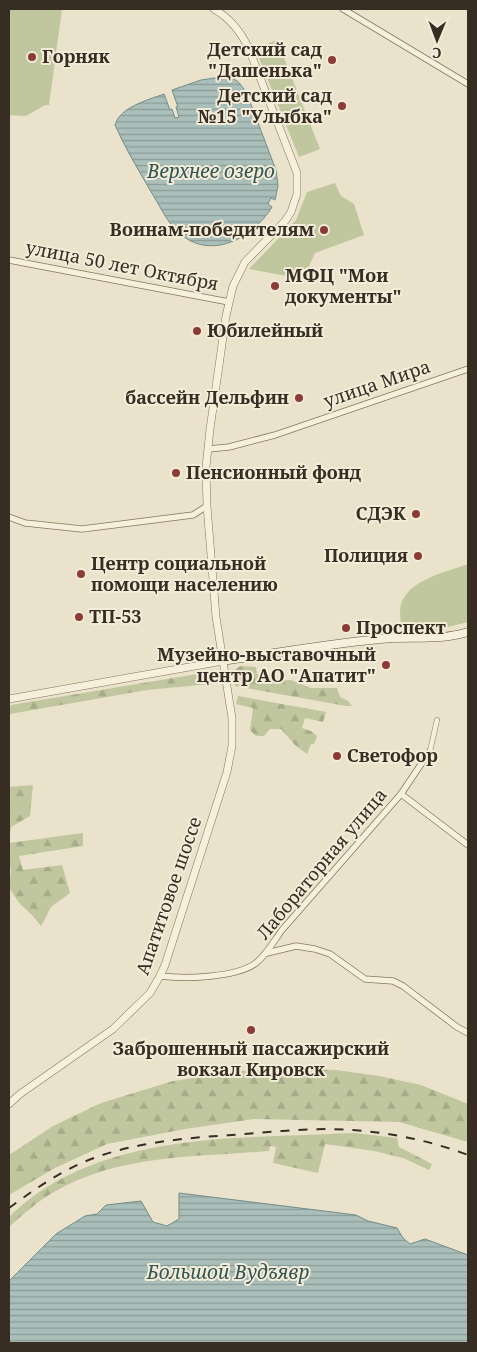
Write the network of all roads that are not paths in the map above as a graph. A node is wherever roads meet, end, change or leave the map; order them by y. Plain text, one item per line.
1 (344, 9) edge
2 (220, 10) edge
3 (468, 84) edge
4 (9, 260) edge
5 (229, 302) junction
6 (468, 369) edge
7 (208, 449) junction
8 (207, 506) junction
9 (9, 517) edge
10 (468, 632) edge
11 (223, 660) junction
12 (9, 699) edge
13 (437, 720) dead end
14 (430, 751) joint
15 (401, 794) junction
16 (468, 846) edge
17 (266, 953) junction
18 (160, 976) junction
19 (468, 1033) edge
20 (9, 1104) edge

1 - 3 street
2 - 5 street, Апатитовое шоссе
4 - 5 street, улица 50 лет Октября
5 - 7 street, Апатитовое шоссе
6 - 7 street, улица Мира
7 - 8 street, Апатитовое шоссе
8 - 9 street
8 - 11 street, Апатитовое шоссе
10 - 11 main road
11 - 12 street
11 - 18 street, Апатитовое шоссе
13 - 14 street
14 - 15 street, Лабораторная улица
15 - 16 street, Лабораторная улица
15 - 17 street, Лабораторная улица
17 - 18 street, Лабораторная улица
17 - 19 street, Лабораторная улица
18 - 20 street, Апатитовое шоссе

